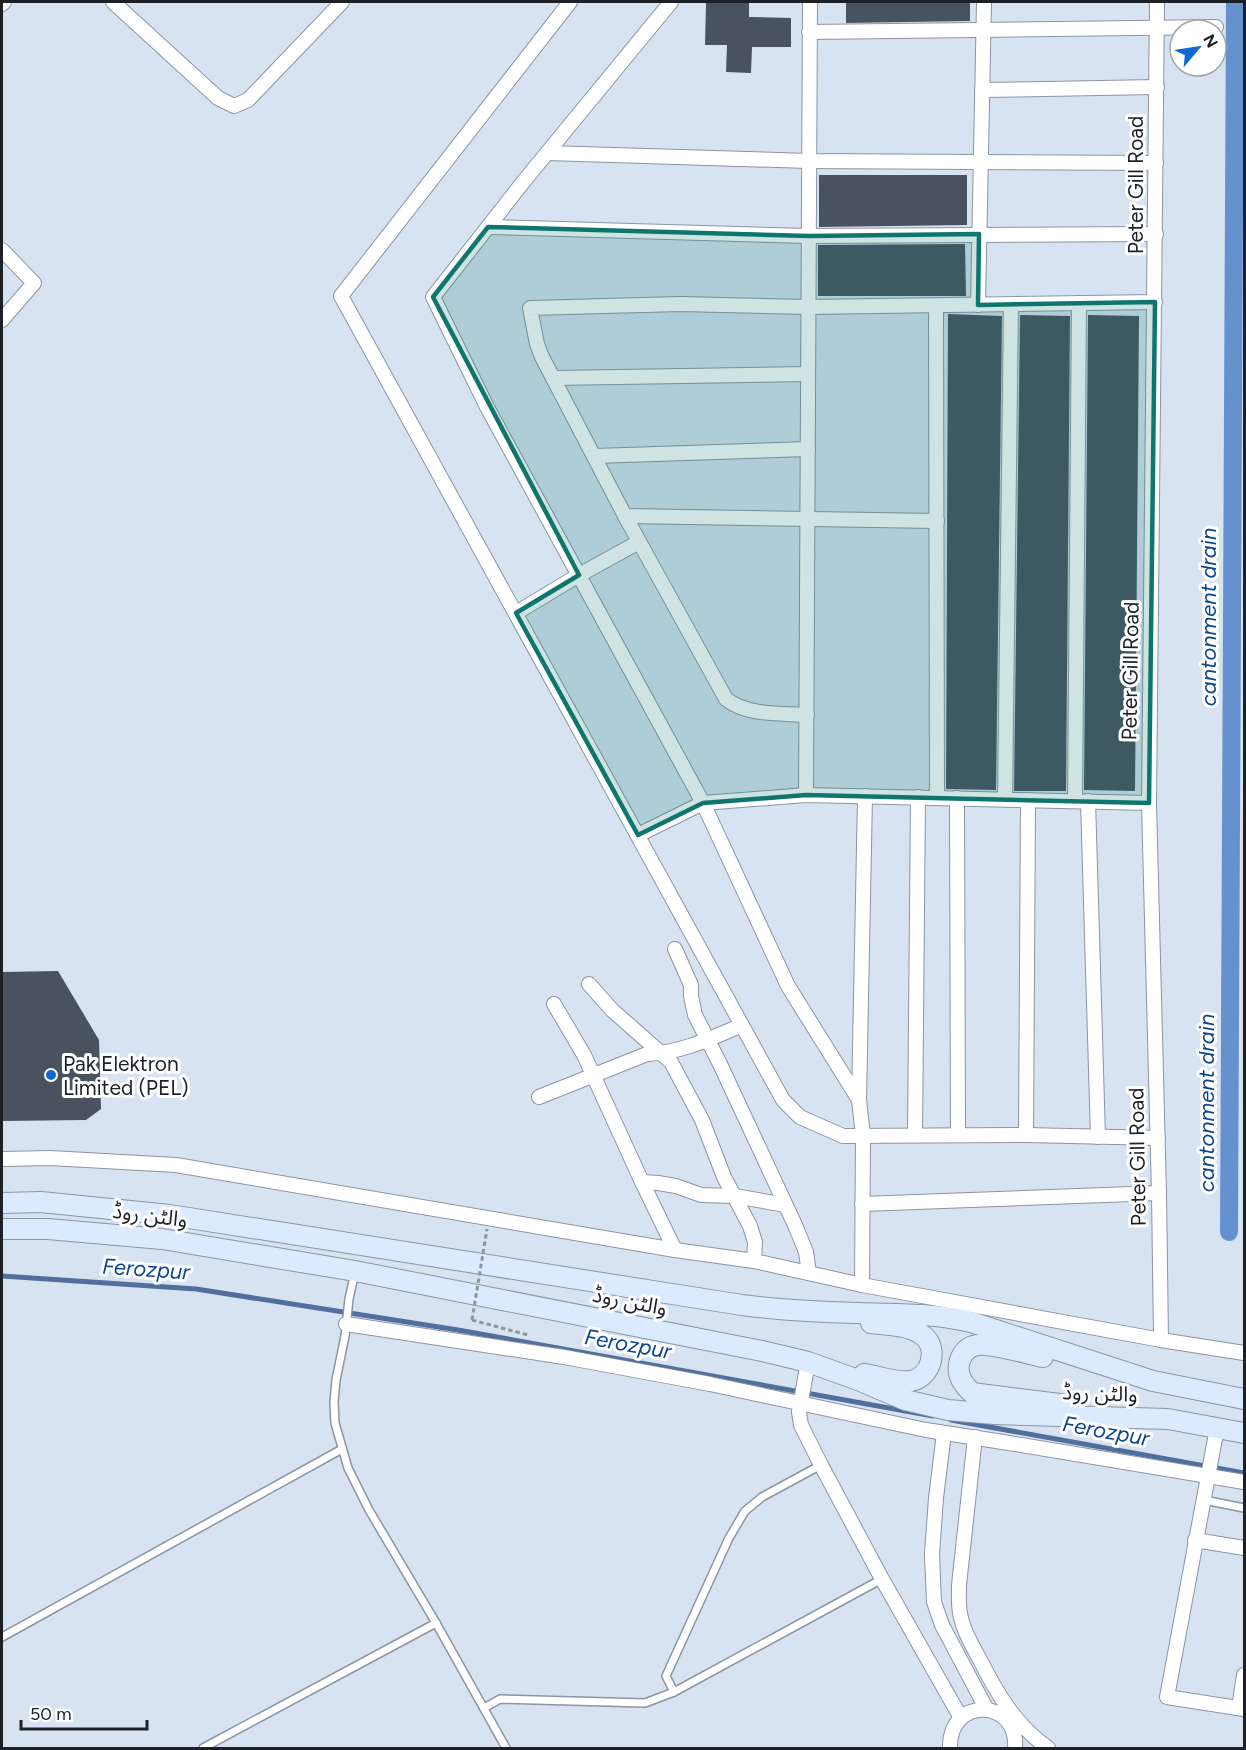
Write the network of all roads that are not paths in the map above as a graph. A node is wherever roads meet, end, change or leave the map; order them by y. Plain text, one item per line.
1 (113, 2) edge
2 (342, 2) edge
3 (570, 2) edge
4 (671, 2) edge
5 (810, 2) edge
6 (984, 2) edge
7 (1157, 2) edge
8 (1157, 28) junction
9 (1168, 28) edge
10 (983, 30) junction
11 (809, 32) junction
12 (1157, 87) junction
13 (982, 90) junction
14 (547, 153) junction
15 (809, 161) junction
16 (981, 162) junction
17 (1156, 163) junction
18 (488, 227) junction
19 (979, 234) junction
20 (1156, 234) junction
21 (809, 236) junction
22 (2, 250) edge
23 (1155, 302) junction
24 (1079, 303) junction
25 (978, 305) junction
26 (1011, 305) junction
27 (936, 306) junction
28 (809, 307) junction
29 (2, 320) edge
30 (808, 374) junction
31 (553, 378) junction
32 (808, 449) junction
33 (594, 456) junction
34 (625, 516) junction
35 (807, 519) junction
36 (937, 521) junction
37 (639, 542) junction
38 (579, 575) junction
39 (516, 614) junction
40 (807, 715) junction
41 (806, 795) junction
42 (865, 796) junction
43 (918, 797) junction
44 (937, 798) junction
45 (957, 798) junction
46 (1005, 799) junction
47 (1028, 800) junction
48 (1081, 801) junction
49 (703, 802) junction
50 (1149, 803) junction
51 (638, 836) junction
52 (675, 949) dead end
53 (589, 984) dead end
54 (554, 1004) dead end
55 (742, 1024) junction
56 (708, 1040) junction
57 (661, 1053) junction
58 (593, 1074) junction
59 (539, 1097) dead end
60 (859, 1100) junction
61 (862, 1135) junction
62 (915, 1135) junction
63 (958, 1135) junction
64 (1026, 1135) junction
65 (1098, 1137) junction
66 (1158, 1137) junction
67 (2, 1159) edge
68 (642, 1182) junction
69 (1159, 1193) junction
70 (735, 1196) junction
71 (2, 1203) edge
72 (785, 1204) junction
73 (862, 1204) junction
74 (2, 1229) edge
75 (675, 1250) junction
76 (754, 1261) junction
77 (355, 1271) junction
78 (809, 1273) junction
79 (862, 1285) junction
80 (794, 1311) junction
81 (346, 1330) junction
82 (1161, 1340) junction
83 (1245, 1353) edge
84 (808, 1362) junction
85 (1145, 1379) junction
86 (1245, 1399) edge
87 (801, 1403) junction
88 (1168, 1419) junction
89 (1216, 1428) junction
90 (944, 1433) junction
91 (1245, 1433) edge
92 (975, 1437) junction
93 (342, 1449) junction
94 (821, 1465) junction
95 (1208, 1476) junction
96 (1245, 1482) edge
97 (1204, 1500) junction
98 (1245, 1508) edge
99 (1196, 1540) junction
100 (1245, 1548) edge
101 (882, 1579) junction
102 (436, 1623) junction
103 (2, 1637) edge
104 (1245, 1675) edge
105 (674, 1692) junction
106 (484, 1708) junction
107 (1242, 1709) edge
108 (987, 1710) junction
109 (961, 1718) junction
110 (203, 1749) edge
111 (506, 1749) edge
112 (950, 1749) edge
113 (1015, 1749) edge
114 (1048, 1749) edge

1 - 2 street
3 - 39 street
4 - 14 street
5 - 11 street
6 - 10 street
7 - 8 street, Peter Gill Road
8 - 9 street
8 - 10 street
8 - 12 street, Peter Gill Road
10 - 11 street
10 - 13 street
11 - 15 street
12 - 13 street
12 - 17 street, Peter Gill Road
13 - 16 street
14 - 15 street
14 - 18 street
15 - 16 street
15 - 21 street
16 - 17 street
16 - 19 street
17 - 20 street, Peter Gill Road
18 - 21 street
18 - 38 street
19 - 20 street
19 - 21 street
19 - 25 street
20 - 23 street, Peter Gill Road
21 - 28 street
22 - 29 street
23 - 24 street
23 - 50 street, Peter Gill Road
24 - 26 street
24 - 48 street
25 - 26 street
25 - 27 street
26 - 46 street
27 - 28 street
27 - 36 street
28 - 30 street
28 - 31 street
30 - 31 street
30 - 32 street
31 - 33 street
32 - 33 street
32 - 35 street
33 - 34 street
34 - 35 street
34 - 37 street
35 - 36 street
35 - 40 street
36 - 44 street
37 - 38 street
37 - 40 street
38 - 39 street
38 - 49 street
39 - 51 street
40 - 41 street
41 - 42 street
41 - 49 street
42 - 43 street
42 - 60 street
43 - 44 street
43 - 62 street
44 - 45 street
45 - 46 street
45 - 63 street
46 - 47 street
47 - 48 street
47 - 64 street
48 - 50 street
48 - 65 street
49 - 51 street
49 - 60 street
50 - 66 street, Peter Gill Road
51 - 55 street
52 - 56 street
53 - 57 street
54 - 58 street
55 - 56 street
55 - 61 street
56 - 57 street
56 - 72 street
57 - 58 street
57 - 70 street
58 - 59 street
58 - 68 street
60 - 61 street
61 - 62 street
61 - 73 street
62 - 63 street
63 - 64 street
64 - 65 street
65 - 66 street
66 - 69 street, Peter Gill Road
67 - 75 street
68 - 70 street
68 - 75 street
69 - 73 street
69 - 82 street, Peter Gill Road
70 - 72 street
70 - 76 street
71 - 80 main road, والٹن روڈ
72 - 78 street
73 - 79 street
74 - 77 main road, والٹن روڈ
75 - 76 street
76 - 78 street
77 - 81 lane
77 - 84 main road, والٹن روڈ
78 - 79 street
79 - 82 street
80 - 84 main road
80 - 85 main road, والٹن روڈ
81 - 87 street
81 - 93 lane
82 - 83 street
84 - 87 street
84 - 88 main road, والٹن روڈ
85 - 86 main road, والٹن روڈ
85 - 88 main road
87 - 90 street
87 - 94 street
88 - 89 main road, والٹن روڈ
89 - 91 main road, والٹن روڈ
89 - 95 street
90 - 92 street
90 - 108 street
92 - 95 street
92 - 114 street
93 - 102 lane
93 - 103 lane
94 - 101 street
94 - 105 lane
95 - 96 street
95 - 97 street
97 - 98 lane
97 - 99 street
99 - 100 street
99 - 107 street
101 - 105 lane
101 - 109 street
102 - 106 lane
102 - 110 lane
104 - 107 street
105 - 106 lane
106 - 111 lane
108 - 109 street
108 - 113 street
109 - 112 street

